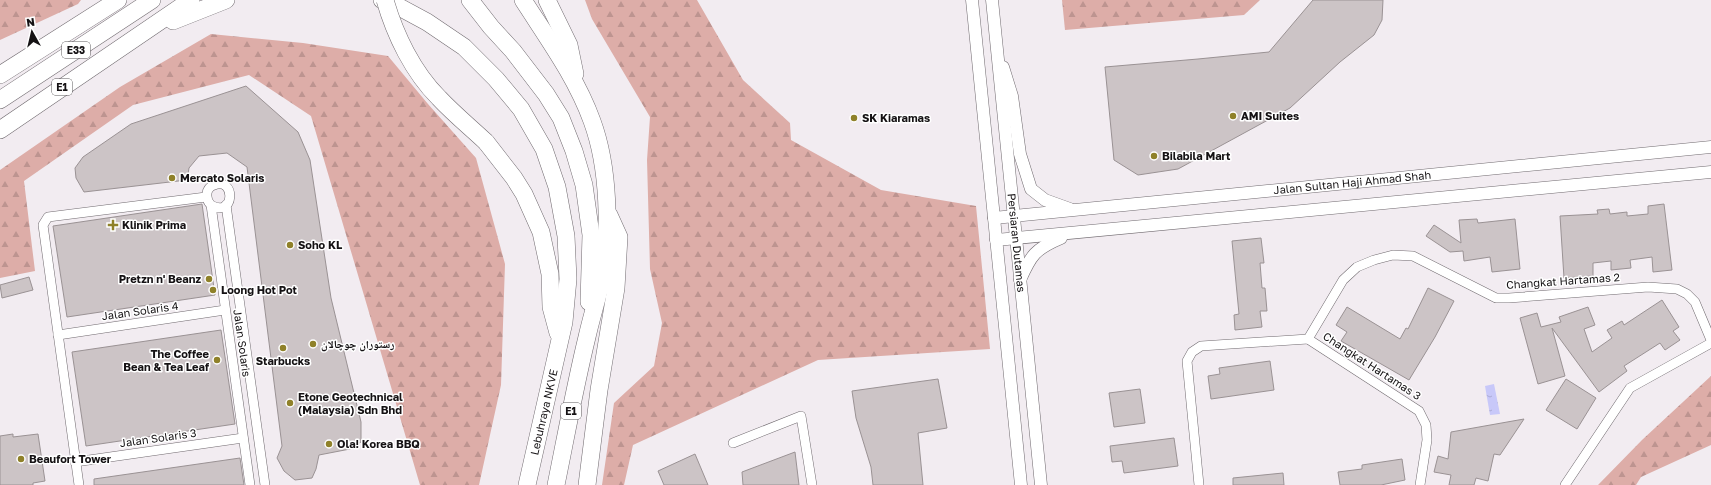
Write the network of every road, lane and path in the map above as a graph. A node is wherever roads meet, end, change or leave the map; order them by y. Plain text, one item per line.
1 (118, 0) edge
2 (152, 0) edge
3 (191, 0) edge
4 (226, 0) edge
5 (383, 0) edge
6 (470, 0) edge
7 (523, 0) edge
8 (547, 0) edge
9 (972, 0) edge
10 (992, 0) edge
11 (996, 41) junction
12 (125, 45) junction
13 (0, 75) edge
14 (577, 87) junction
15 (0, 100) edge
16 (0, 130) edge
17 (1711, 147) edge
18 (1711, 172) edge
19 (209, 201) junction
20 (226, 205) junction
21 (606, 207) junction
22 (1072, 210) junction
23 (1013, 216) junction
24 (994, 218) junction
25 (1073, 233) junction
26 (1015, 239) junction
27 (996, 240) junction
28 (1019, 281) junction
29 (226, 310) junction
30 (58, 335) junction
31 (587, 337) junction
32 (560, 339) junction
33 (1308, 340) junction
34 (1711, 341) edge
35 (243, 438) junction
36 (733, 443) dead end
37 (75, 462) junction
38 (79, 485) edge
39 (250, 485) edge
40 (265, 485) edge
41 (527, 485) edge
42 (556, 485) edge
43 (587, 485) edge
44 (812, 485) edge
45 (1021, 485) edge
46 (1041, 485) edge
47 (1199, 485) edge
48 (1420, 485) edge
49 (1565, 485) edge

1 - 13 highway
2 - 15 highway, E33
3 - 12 highway
4 - 12 highway
5 - 32 highway, bridge
5 - 32 highway, Lebuhraya NKVE
6 - 31 highway
7 - 14 highway
8 - 14 highway
9 - 24 street, Persiaran Dutamas
10 - 11 street, Persiaran Dutamas
11 - 22 street
11 - 23 street, Persiaran Dutamas
12 - 16 highway, E1
14 - 21 highway, E1
17 - 22 street, Jalan Sultan Haji Ahmad Shah
18 - 25 street
19 - 20 street
19 - 20 street
19 - 29 street, Jalan Solaris
19 - 30 street
20 - 40 street, Jalan Solaris
21 - 31 highway, E1
21 - 43 highway
22 - 23 street, Jalan Sultan Haji Ahmad Shah
23 - 24 street, Jalan Sultan Haji Ahmad Shah
23 - 26 street, Persiaran Dutamas
24 - 27 street, Persiaran Dutamas
25 - 26 street
25 - 28 street
26 - 27 street
26 - 28 street, Persiaran Dutamas
27 - 45 street, Persiaran Dutamas
28 - 46 street, Persiaran Dutamas
29 - 30 street, Jalan Solaris 4
29 - 35 street, Jalan Solaris
30 - 37 street
31 - 42 highway, E1
32 - 41 highway, Lebuhraya NKVE / E1
33 - 34 street, Changkat Hartamas 2
33 - 47 street
33 - 48 street, Changkat Hartamas 3
34 - 49 street
35 - 37 street, Jalan Solaris 3
35 - 39 street, Jalan Solaris
36 - 44 street
37 - 38 street

